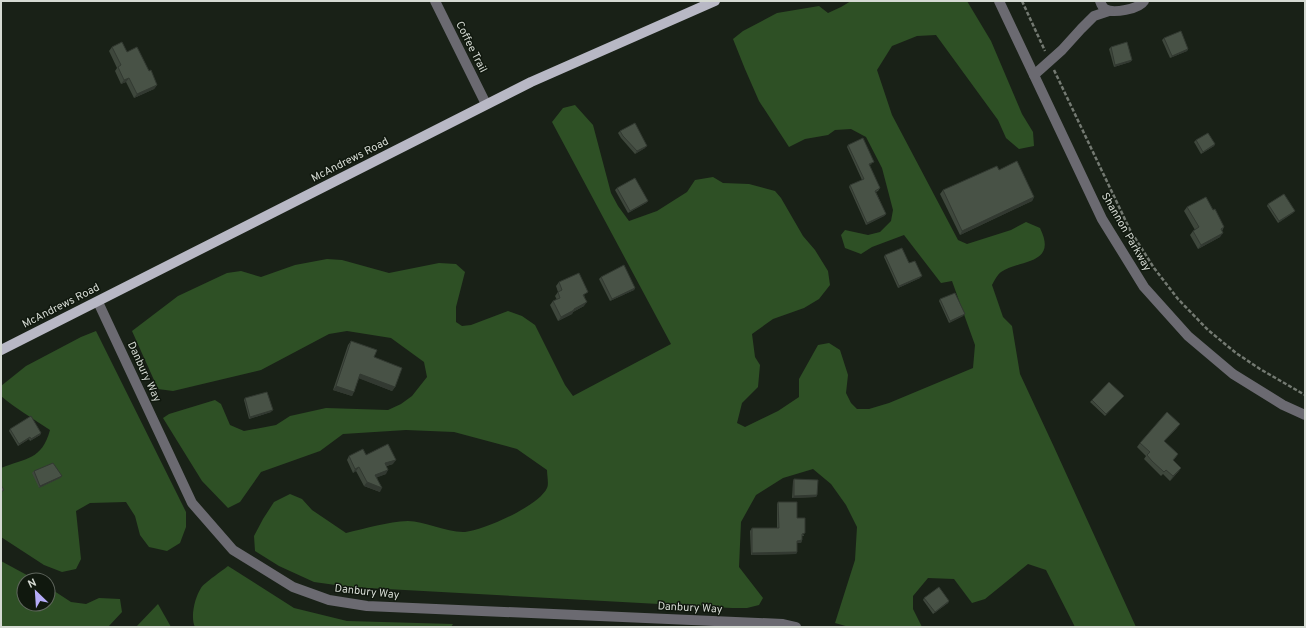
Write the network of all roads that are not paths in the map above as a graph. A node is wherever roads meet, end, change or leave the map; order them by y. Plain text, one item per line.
1 (435, 1) edge
2 (715, 1) edge
3 (999, 1) edge
4 (1100, 1) edge
5 (1144, 1) edge
6 (1109, 11) junction
7 (1034, 75) junction
8 (486, 104) junction
9 (98, 302) junction
10 (1, 350) edge
11 (1305, 415) edge
12 (796, 627) edge

1 - 8 street, Coffee Trail
2 - 8 main road, McAndrews Road
3 - 7 street, Shannon Parkway
4 - 6 street
5 - 6 street
6 - 7 street
7 - 11 street, Shannon Parkway
8 - 9 main road, McAndrews Road
9 - 10 main road, McAndrews Road
9 - 12 street, Danbury Way

